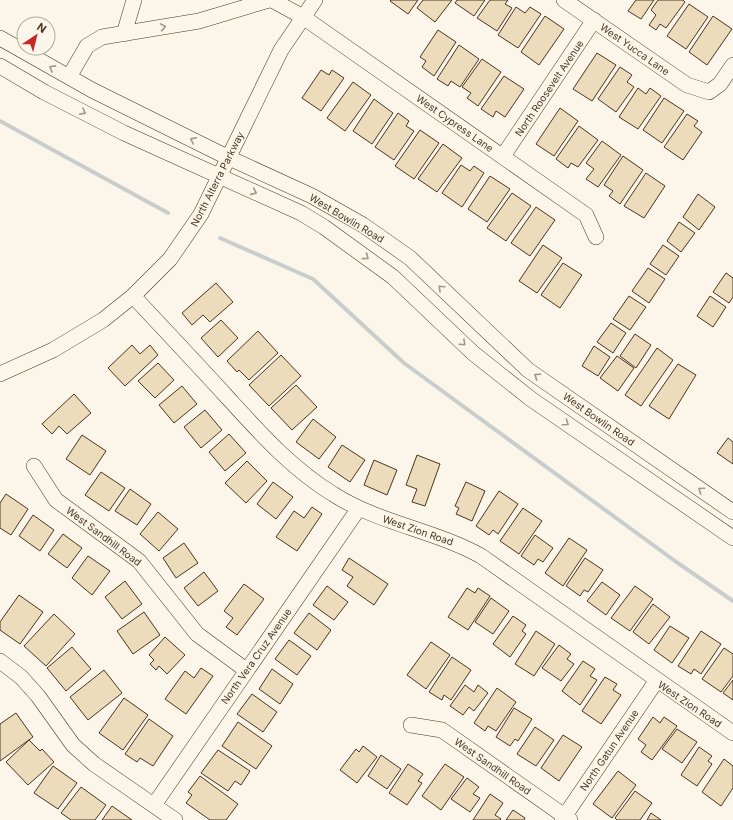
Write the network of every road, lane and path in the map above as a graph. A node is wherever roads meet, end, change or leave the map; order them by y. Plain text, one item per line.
1 (134, 0) edge
2 (271, 0) edge
3 (315, 0) edge
4 (564, 0) edge
5 (303, 17) junction
6 (594, 20) junction
7 (124, 34) junction
8 (0, 38) edge
9 (733, 65) edge
10 (0, 66) edge
11 (69, 78) junction
12 (503, 156) junction
13 (228, 157) junction
14 (218, 176) junction
15 (596, 237) dead end
16 (133, 296) junction
17 (0, 374) edge
18 (34, 466) dead end
19 (359, 508) junction
20 (733, 512) edge
21 (733, 538) edge
22 (0, 661) edge
23 (246, 670) junction
24 (657, 680) junction
25 (411, 725) dead end
26 (733, 733) edge
27 (154, 805) junction
28 (566, 819) edge
29 (175, 820) edge

1 - 7 street
2 - 5 street, West Cypress Lane
7 -> 2 street
3 - 5 street, North Alterra Parkway
4 - 6 street, West Yucca Lane
5 - 12 street, West Cypress Lane
5 - 13 street, North Alterra Parkway
6 - 9 street, West Yucca Lane
6 - 12 street, North Roosevelt Avenue
7 - 11 street
11 -> 8 street, West Bowlin Road
10 -> 14 street, West Bowlin Road
13 -> 11 street, West Bowlin Road
12 - 15 street, West Cypress Lane
13 - 14 street, North Alterra Parkway
20 -> 13 street, West Bowlin Road
14 - 16 street, North Alterra Parkway
14 -> 21 street, West Bowlin Road
16 - 17 street, North Alterra Parkway
16 - 19 street, West Zion Road
18 - 23 street, West Sandhill Road
19 - 23 street, North Vera Cruz Avenue
19 - 24 street, West Zion Road
22 - 27 street
23 - 27 street, North Vera Cruz Avenue
24 - 26 street, West Zion Road
24 - 28 street, North Gatun Avenue
25 - 28 street, West Sandhill Road
27 - 29 street

